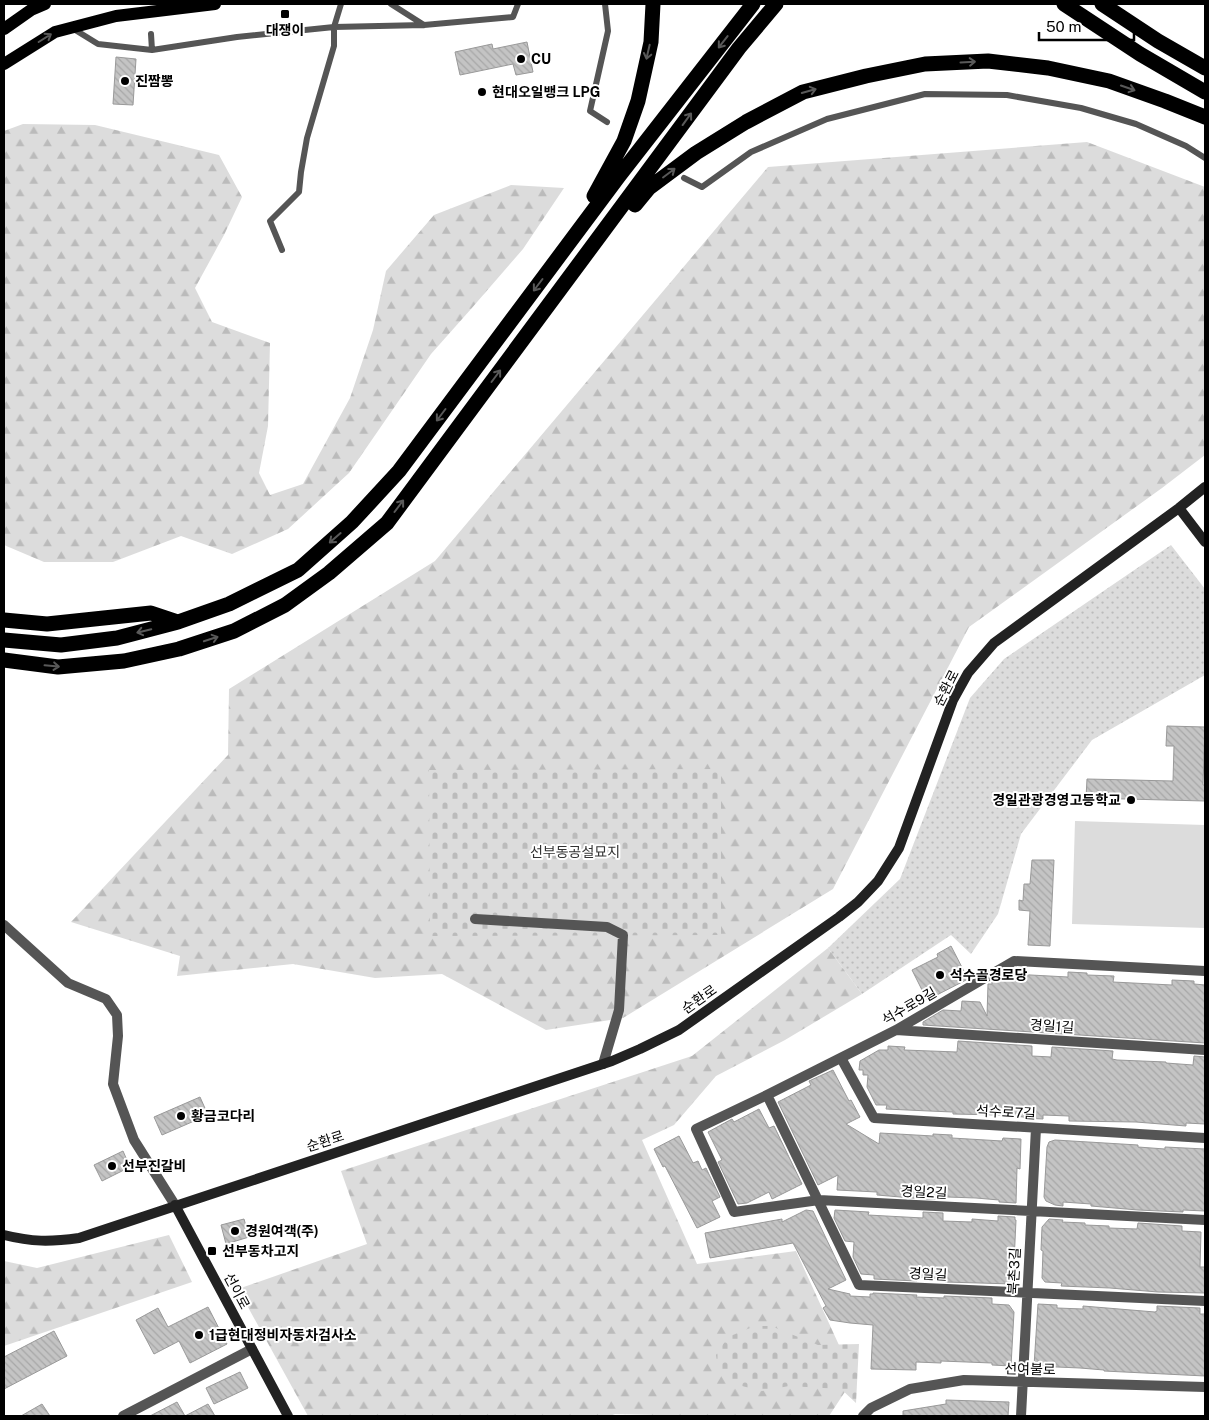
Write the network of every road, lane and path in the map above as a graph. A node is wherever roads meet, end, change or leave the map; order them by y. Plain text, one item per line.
1 (46, 4) edge
2 (215, 4) edge
3 (341, 4) edge
4 (392, 4) edge
5 (518, 4) edge
6 (606, 4) edge
7 (653, 4) edge
8 (753, 4) edge
9 (776, 4) edge
10 (1064, 4) edge
11 (1102, 4) edge
12 (424, 25) junction
13 (334, 27) junction
14 (71, 28) junction
15 (4, 29) edge
16 (151, 34) dead end
17 (152, 50) junction
18 (4, 64) edge
19 (1205, 68) edge
20 (1205, 92) edge
21 (1205, 117) edge
22 (608, 122) dead end
23 (1205, 158) edge
24 (684, 178) dead end
25 (567, 246) junction
26 (282, 250) dead end
27 (564, 285) junction
28 (1205, 487) edge
29 (1179, 508) junction
30 (1205, 542) edge
31 (4, 620) edge
32 (178, 622) junction
33 (4, 640) edge
34 (4, 660) edge
35 (475, 919) dead end
36 (4, 925) edge
37 (1205, 971) edge
38 (896, 1030) junction
39 (1205, 1050) edge
40 (841, 1058) junction
41 (603, 1064) junction
42 (767, 1095) junction
43 (1036, 1128) junction
44 (696, 1129) joint
45 (1205, 1138) edge
46 (819, 1200) junction
47 (175, 1205) junction
48 (1031, 1212) junction
49 (1205, 1220) edge
50 (4, 1235) edge
51 (1027, 1294) junction
52 (1205, 1301) edge
53 (252, 1348) junction
54 (1022, 1382) junction
55 (1205, 1387) edge
56 (123, 1416) edge
57 (288, 1416) edge
58 (863, 1416) edge
59 (1020, 1416) edge

1 - 15 main road
2 - 14 main road
3 - 13 lane
4 - 12 lane
5 - 12 lane
6 - 22 lane
7 -> 25 highway
8 -> 25 highway
27 -> 9 highway
10 - 20 highway
11 - 19 highway
12 - 13 lane
13 - 17 lane
13 - 26 lane
14 - 17 lane
18 -> 14 main road
16 - 17 lane
27 -> 21 highway
23 - 24 lane
25 -> 32 highway
34 -> 27 highway
28 - 29 main road, 순환로
29 - 30 main road
29 - 41 main road, 순환로
31 - 32 highway
32 -> 33 highway
35 - 41 street
36 - 47 street
37 - 38 street, 석수로9길
38 - 39 street, 경일1길
38 - 40 street, 석수로9길
40 - 42 street, 석수로9길
40 - 43 street, 석수로7길
41 - 47 main road, 순환로
42 - 44 street, 석수로9길
42 - 46 street, 경일길
43 - 45 street, 석수로7길
43 - 48 street, 북촌3길
44 - 46 street, 경일2길
46 - 48 street, 경일2길
46 - 51 street, 경일길
47 - 50 main road, 순환로
47 - 53 main road, 선이로
48 - 49 street, 경일2길
48 - 51 street, 북촌3길
51 - 52 street, 경일길
51 - 54 street, 북촌3길
53 - 56 street
53 - 57 main road, 선이로
54 - 55 street, 선여불로
54 - 58 street, 선여불로
54 - 59 street, 북촌3길

